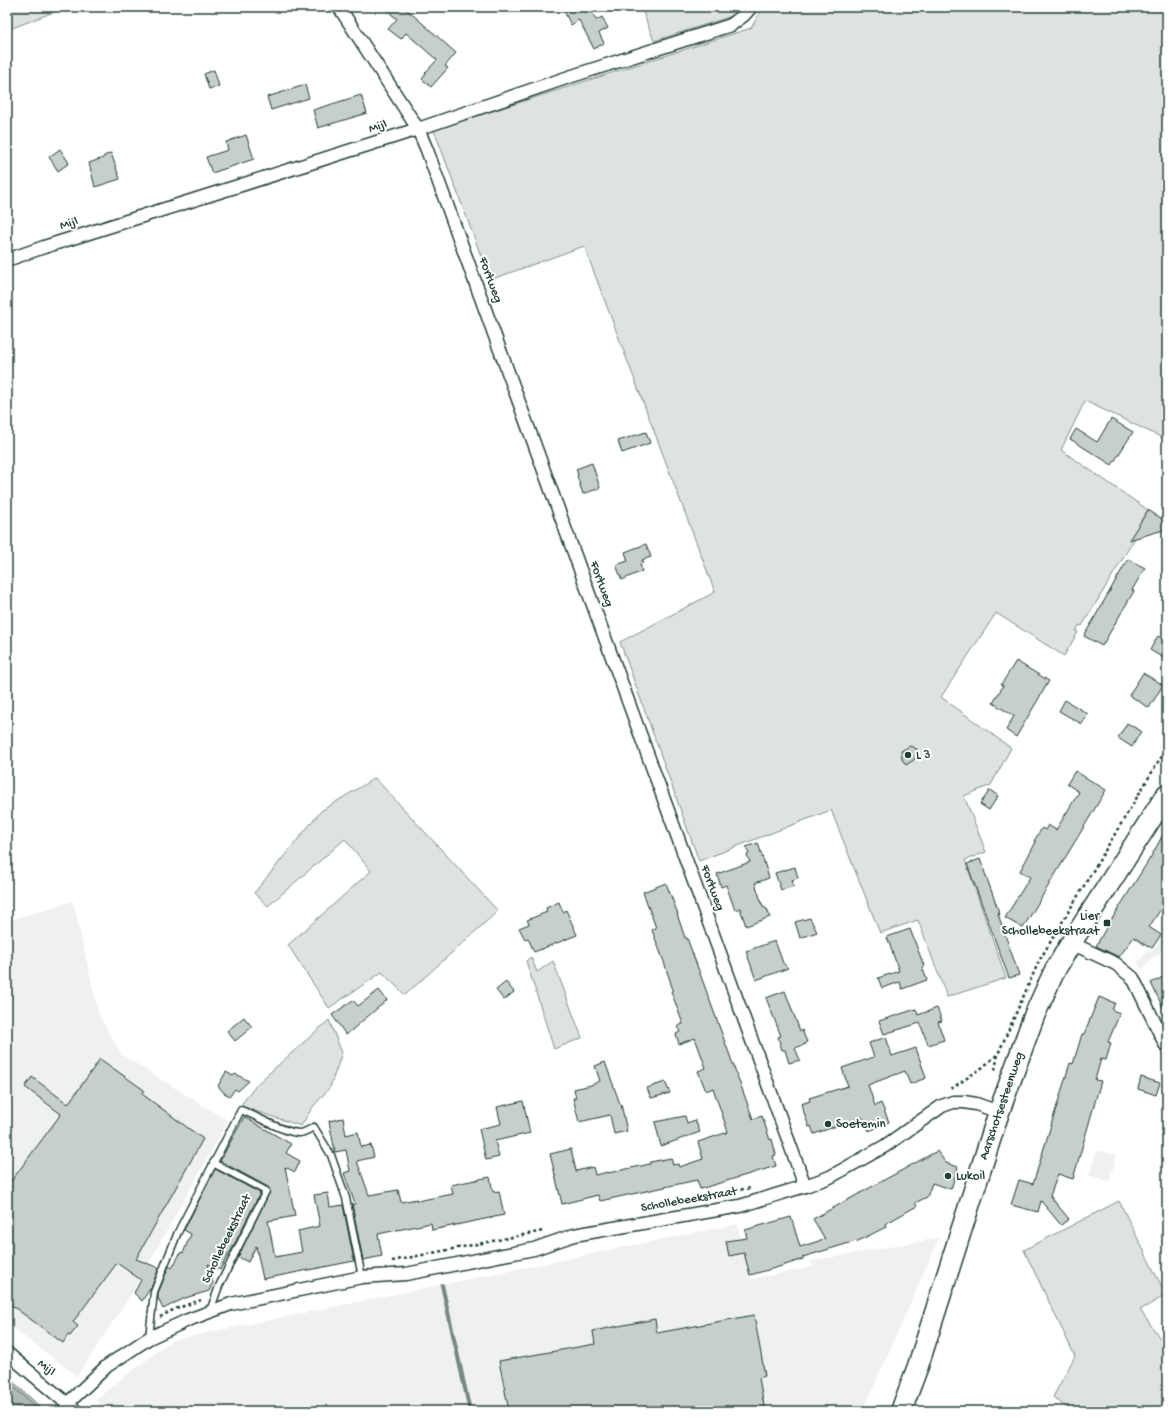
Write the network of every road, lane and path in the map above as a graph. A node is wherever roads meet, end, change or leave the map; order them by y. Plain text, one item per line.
1 (339, 7) edge
2 (751, 7) edge
3 (418, 129) junction
4 (7, 260) edge
5 (1167, 747) edge
6 (1167, 794) edge
7 (1071, 942) junction
8 (1039, 961) dead end
9 (1167, 1048) edge
10 (999, 1112) junction
11 (213, 1162) junction
12 (805, 1186) junction
13 (362, 1277) junction
14 (210, 1311) junction
15 (149, 1338) junction
16 (7, 1353) edge
17 (72, 1407) edge
18 (901, 1411) edge

1 - 3 street, Fortweg
2 - 3 street, Mijl
3 - 4 street, Mijl
3 - 12 street, Fortweg
5 - 8 path
6 - 7 main road, Aarschotsesteenweg
7 - 9 street
7 - 10 main road, Aarschotsesteenweg
10 - 12 street, Schollebeekstraat
10 - 18 main road, Aarschotsesteenweg
11 - 13 lane
11 - 14 lane, Schollebeekstraat
11 - 15 lane
12 - 13 street, Schollebeekstraat
13 - 14 street, Schollebeekstraat
14 - 15 street, Schollebeekstraat
15 - 17 street, Schollebeekstraat
16 - 17 street, Mijl

